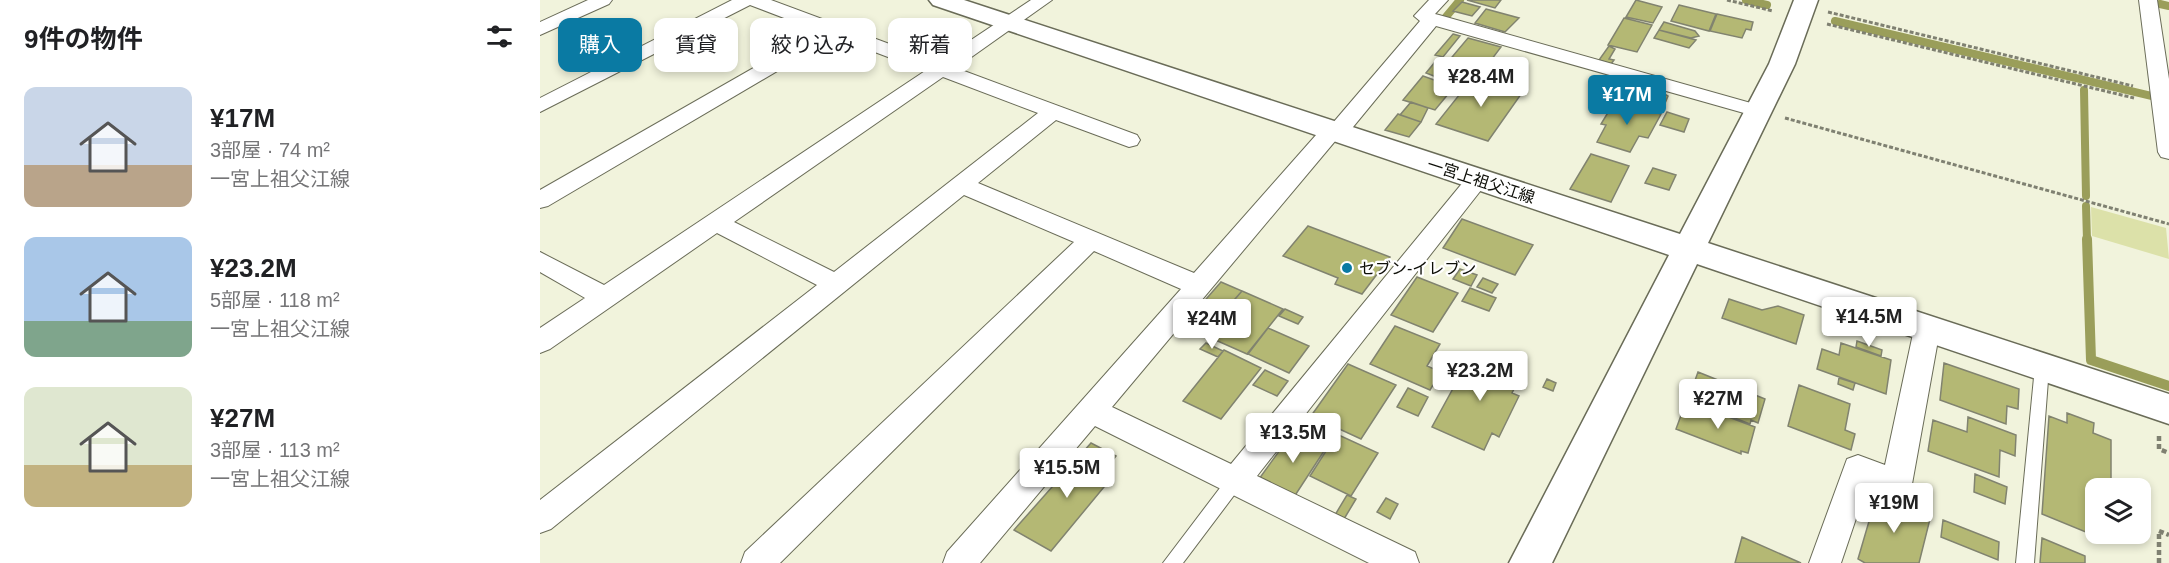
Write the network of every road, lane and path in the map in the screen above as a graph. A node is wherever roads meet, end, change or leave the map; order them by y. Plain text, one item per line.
1 (603, 0) edge
2 (746, 0) edge
3 (754, 0) edge
4 (941, 0) edge
5 (1043, 0) edge
6 (1410, 0) edge
7 (1727, 0) edge
8 (2148, 0) edge
9 (1435, 8) edge
10 (1803, 8) edge
11 (801, 18) edge
12 (1010, 23) junction
13 (540, 29) edge
14 (972, 48) edge
15 (761, 72) edge
16 (936, 72) edge
17 (944, 72) edge
18 (2162, 99) junction
19 (540, 106) edge
20 (1758, 111) junction
21 (1053, 112) junction
22 (1334, 132) junction
23 (1129, 140) dead end
24 (2169, 152) edge
25 (1477, 180) junction
26 (962, 185) junction
27 (540, 200) edge
28 (715, 222) junction
29 (2169, 224) edge
30 (1091, 240) junction
31 (1689, 250) junction
32 (540, 261) edge
33 (837, 284) junction
34 (1199, 286) junction
35 (605, 297) junction
36 (1927, 329) junction
37 (540, 342) edge
38 (2042, 367) junction
39 (2169, 409) edge
40 (1091, 410) junction
41 (1235, 481) junction
42 (540, 519) edge
43 (2169, 535) edge
44 (757, 563) edge
45 (959, 563) edge
46 (1172, 563) edge
47 (1403, 563) edge
48 (1530, 563) edge
49 (1825, 563) edge
50 (2025, 563) edge
51 (2159, 563) edge

1 - 13 street
2 - 19 street
3 - 11 street
4 - 12 main road, 一宮上祖父江線
5 - 12 street
6 - 9 street
7 - 10 path
8 - 18 street
9 - 20 street
9 - 22 street
10 - 18 path
10 - 18 path
10 - 20 main road
12 - 14 street
12 - 22 main road, 一宮上祖父江線
15 - 27 street
16 - 28 street
17 - 21 street
18 - 24 street
20 - 29 path
20 - 31 main road
21 - 23 street
21 - 26 street
22 - 25 main road, 一宮上祖父江線
22 - 34 street
25 - 31 main road, 一宮上祖父江線
25 - 41 street
26 - 30 street
26 - 33 street
28 - 33 street
28 - 35 street
30 - 34 street
30 - 44 street
31 - 36 main road, 一宮上祖父江線
31 - 48 main road
32 - 35 street
33 - 42 street
34 - 40 street
35 - 37 street
36 - 38 main road, 一宮上祖父江線
36 - 49 street
38 - 39 main road, 一宮上祖父江線
38 - 50 lane
40 - 41 street
40 - 45 street
41 - 46 lane
41 - 47 street
43 - 51 path

